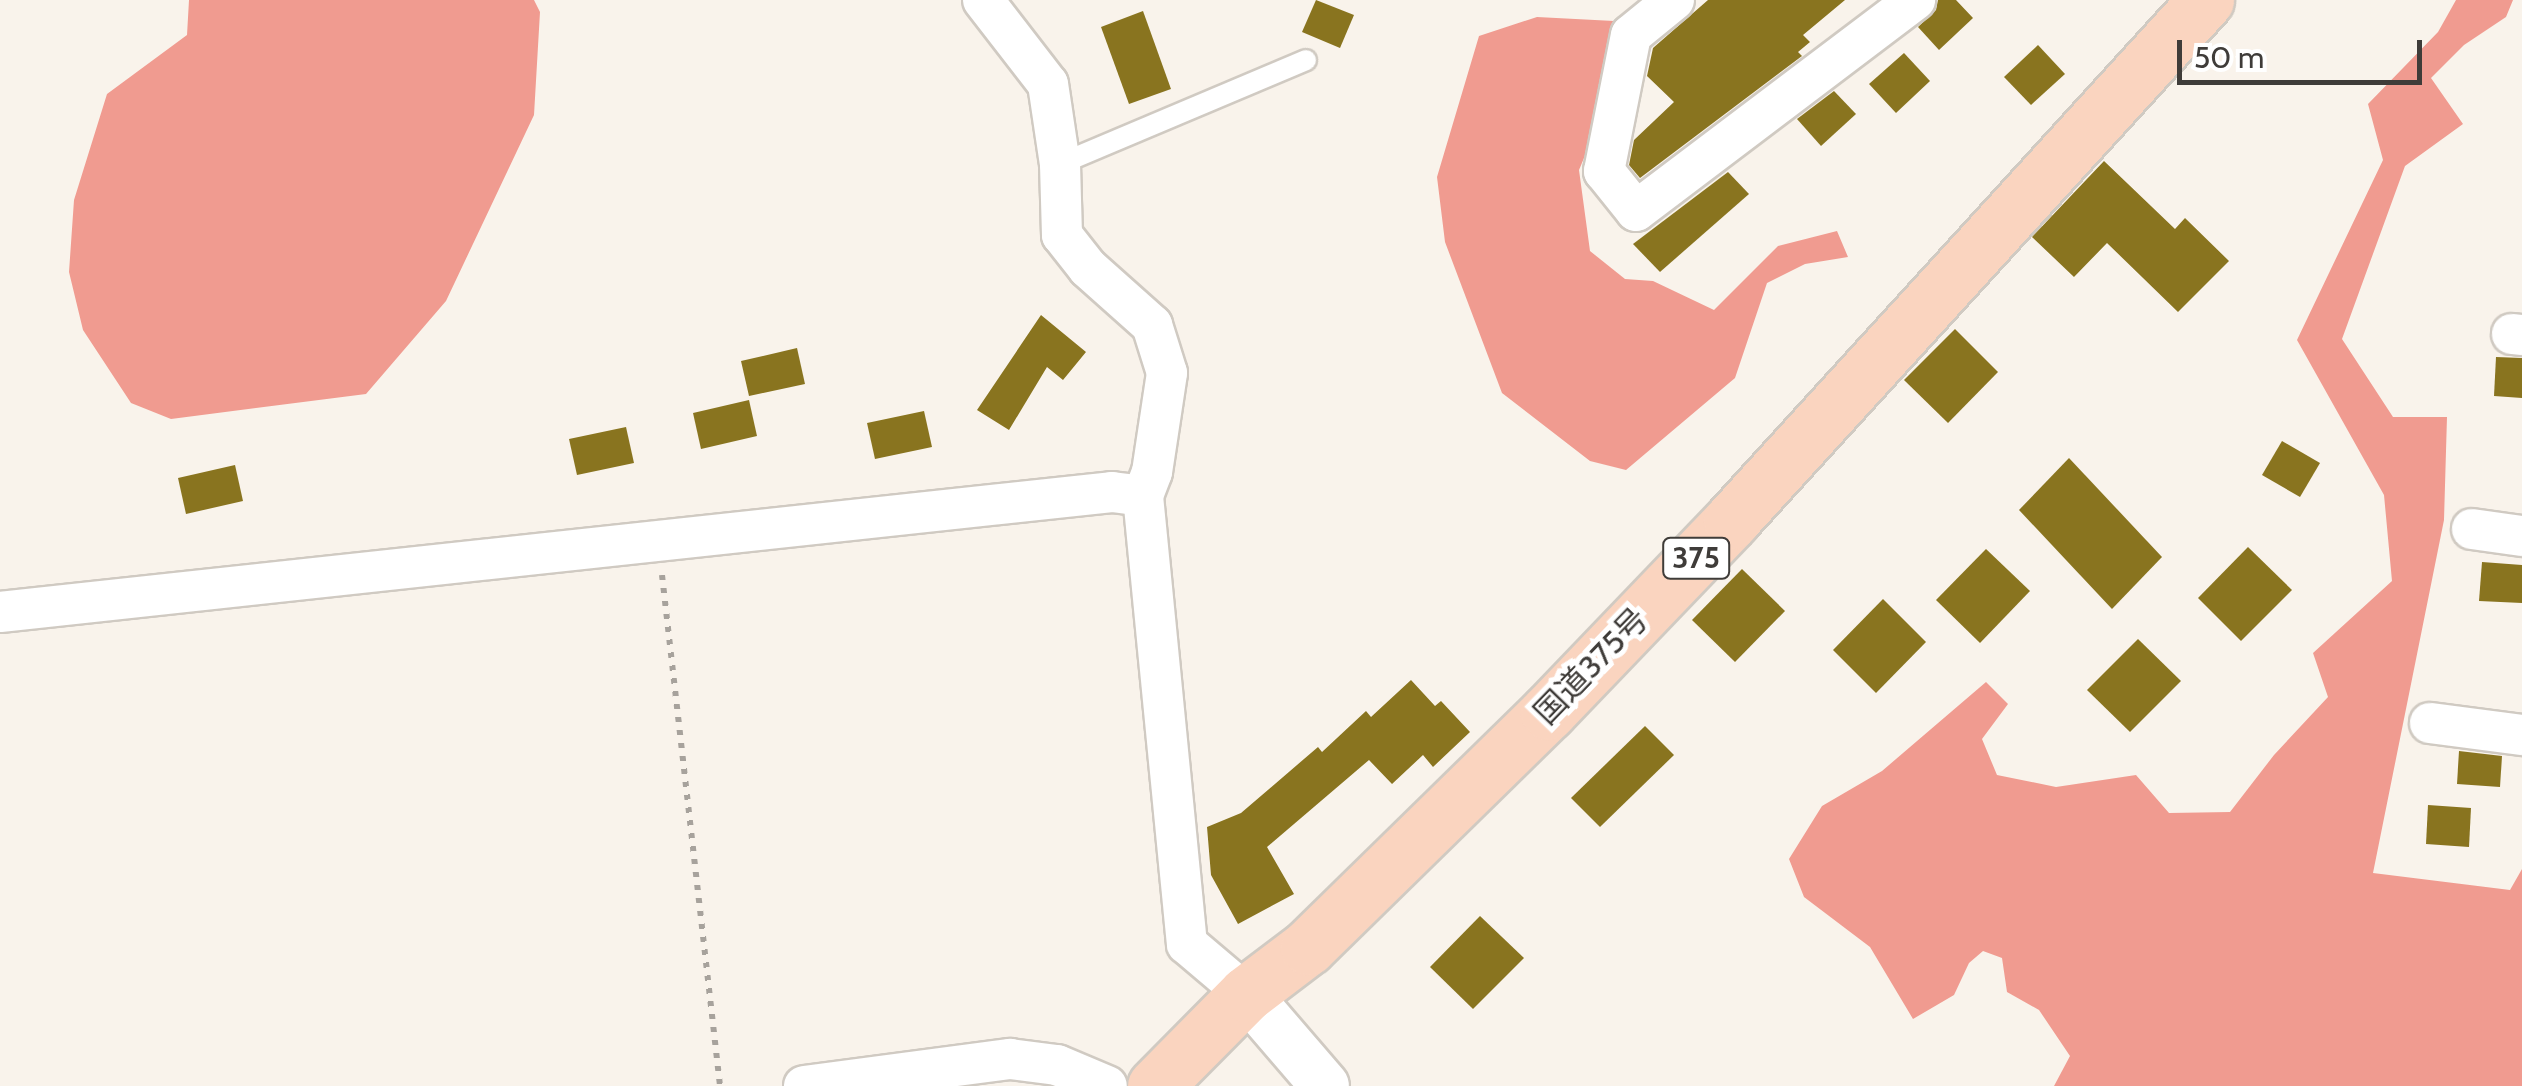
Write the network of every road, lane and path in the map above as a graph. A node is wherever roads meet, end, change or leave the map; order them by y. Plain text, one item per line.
1 (1674, 0) edge
2 (1915, 0) edge
3 (2206, 0) edge
4 (993, 4) edge
5 (1306, 60) dead end
6 (1060, 164) junction
7 (1143, 496) junction
8 (2472, 530) dead end
9 (2522, 536) edge
10 (659, 542) junction
11 (0, 612) edge
12 (2430, 723) dead end
13 (2522, 735) edge
14 (1246, 994) junction
15 (720, 1086) edge
16 (804, 1086) edge
17 (1107, 1086) edge
18 (1156, 1086) edge
19 (1325, 1086) edge

1 - 2 street
3 - 14 highway, 国道375号 / 375
4 - 6 street
5 - 6 lane
6 - 7 street
7 - 10 street
7 - 14 street
8 - 9 street
10 - 11 street
10 - 15 path
12 - 13 street
14 - 18 highway, 国道375号 / 375
14 - 19 street
16 - 17 street

